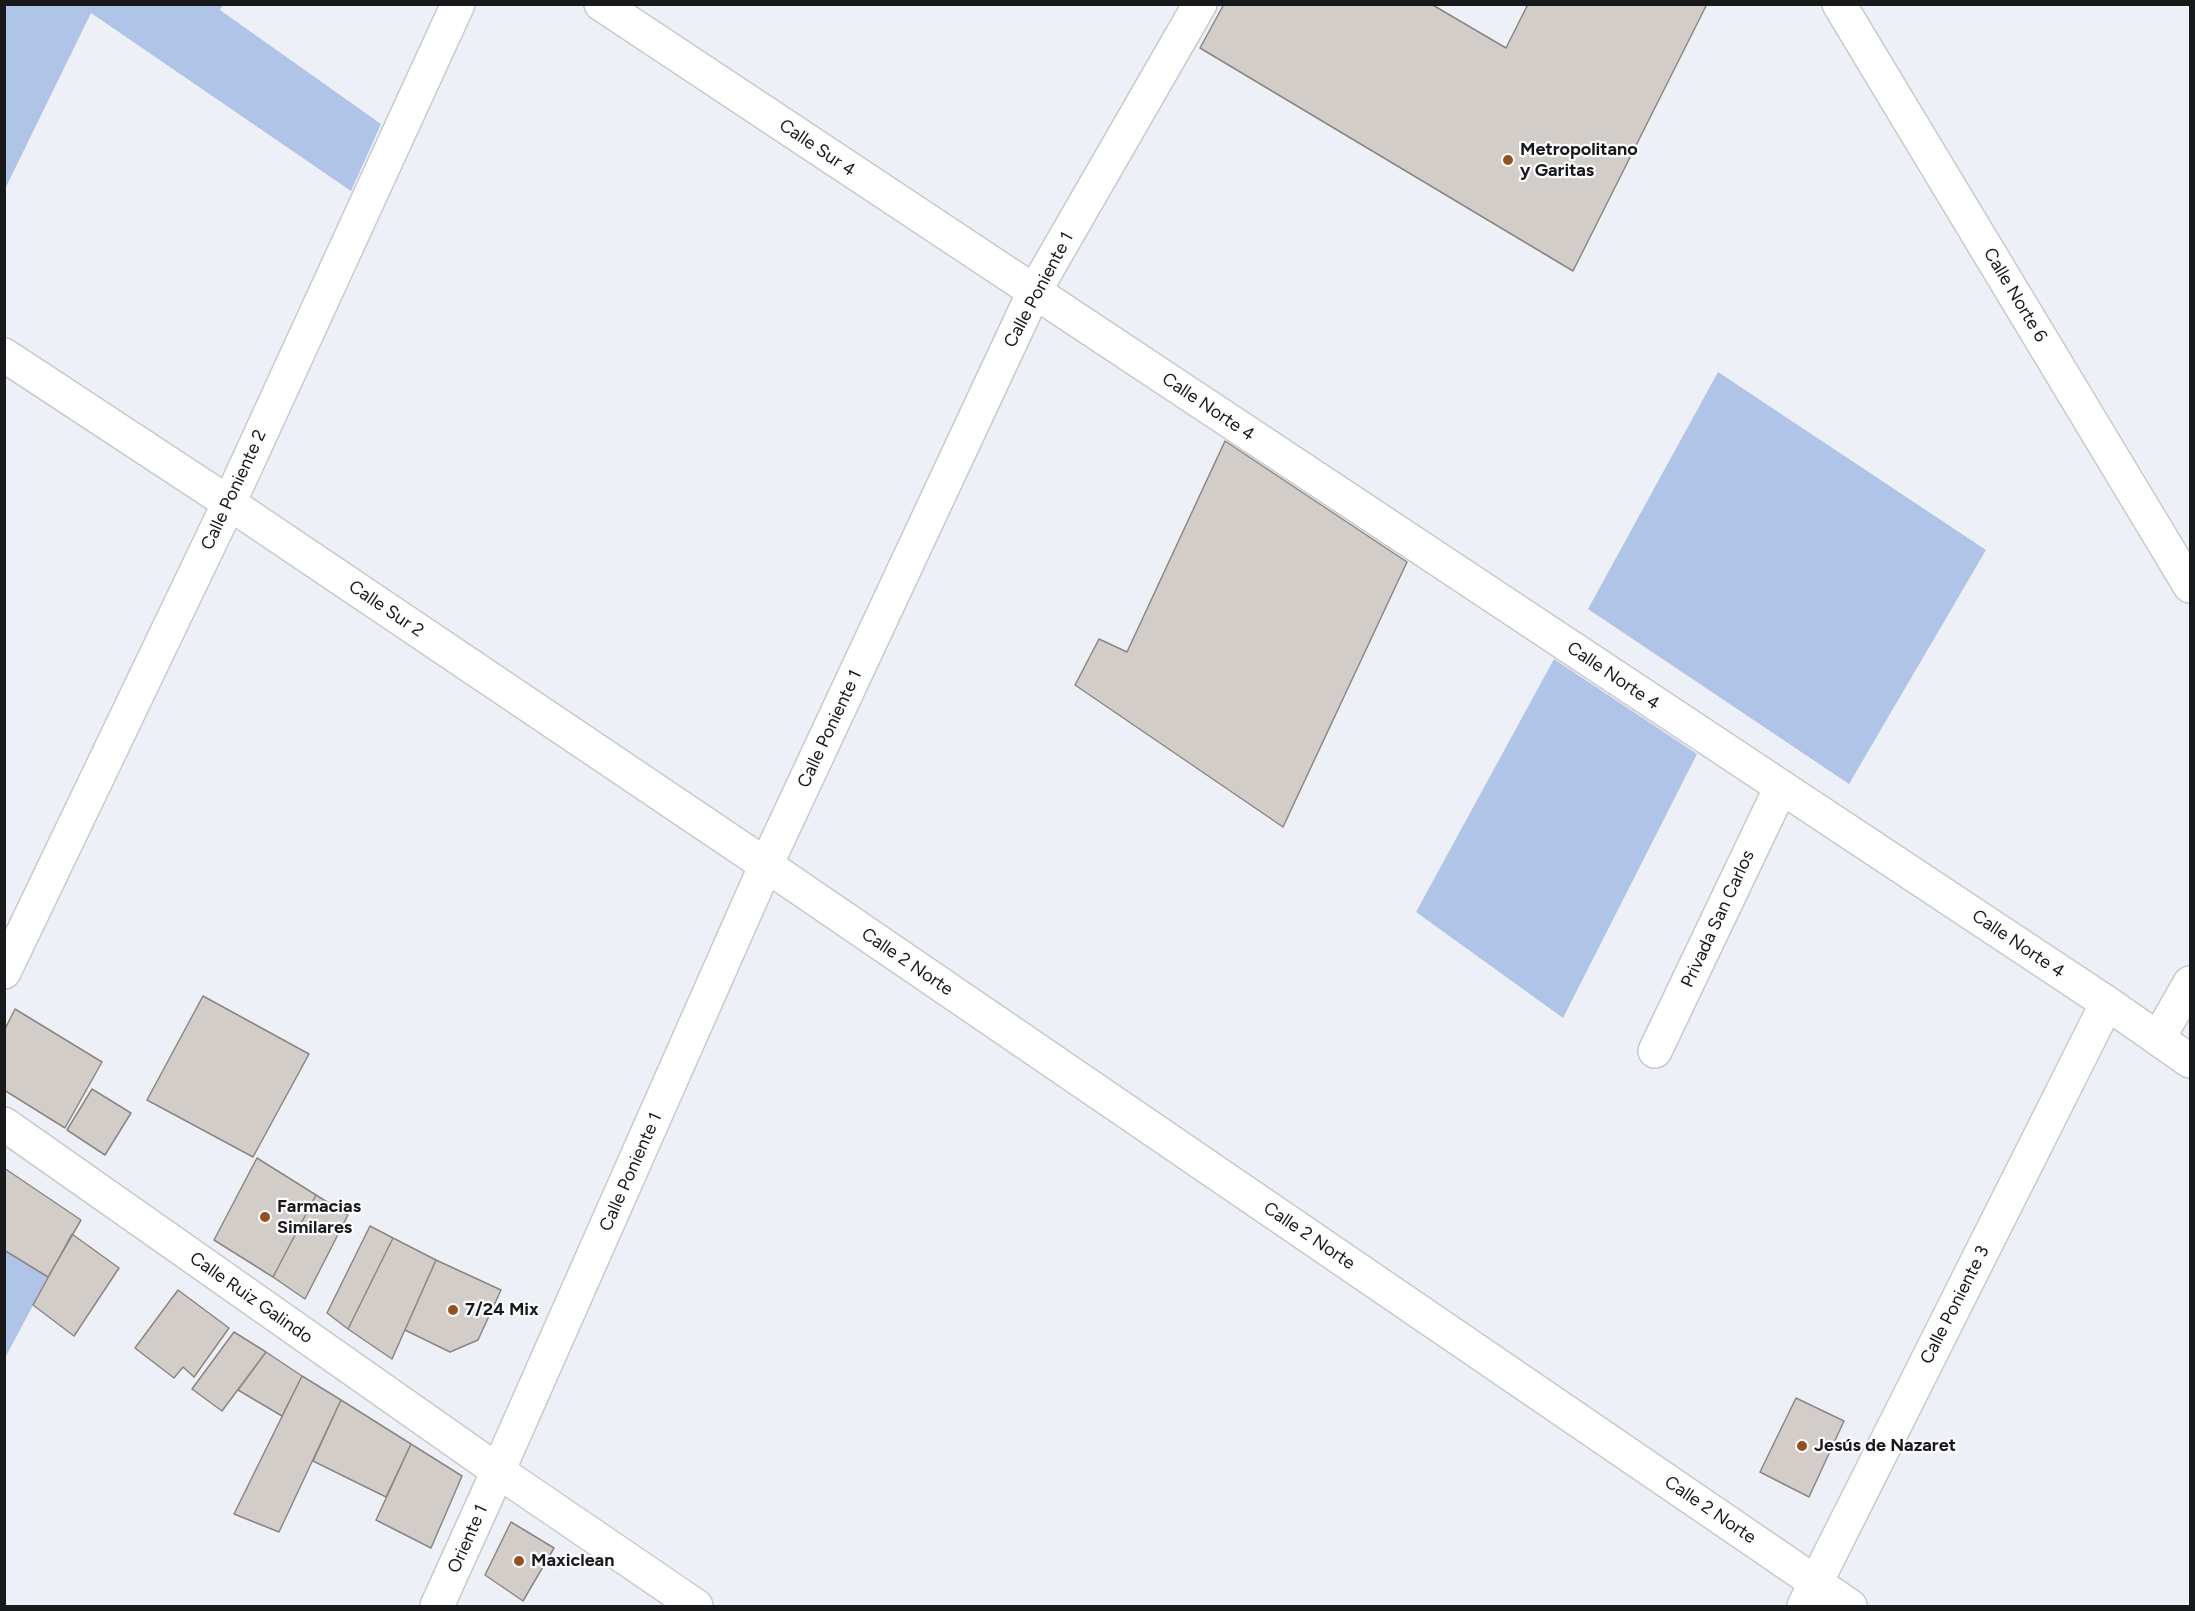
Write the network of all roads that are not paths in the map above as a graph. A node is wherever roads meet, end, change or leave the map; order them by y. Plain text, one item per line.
1 (458, 4) edge
2 (601, 4) edge
3 (1200, 4) edge
4 (1839, 4) edge
5 (1034, 292) junction
6 (4, 355) edge
7 (229, 503) junction
8 (2190, 586) edge
9 (1781, 787) junction
10 (766, 865) junction
11 (4, 972) edge
12 (2190, 983) edge
13 (2107, 1003) junction
14 (2158, 1039) junction
15 (1655, 1052) dead end
16 (2190, 1061) edge
17 (4, 1124) edge
18 (498, 1471) junction
19 (1810, 1594) edge
20 (437, 1606) edge
21 (696, 1606) edge
22 (1850, 1606) edge

1 - 7 street, Calle Poniente 2
2 - 5 street, Calle Sur 4
3 - 5 street, Calle Poniente 1
4 - 8 street, Calle Norte 6
5 - 9 street, Calle Norte 4
5 - 10 street, Calle Poniente 1
6 - 7 street, Calle Sur 2
7 - 10 street, Calle Sur 2
7 - 11 street, Calle Poniente 2
9 - 13 street, Calle Norte 4
9 - 15 street, Privada San Carlos
10 - 18 street, Calle Poniente 1
10 - 19 street, Calle 2 Norte
12 - 14 street
13 - 14 street, Calle Norte 4
13 - 19 street, Calle Poniente 3
14 - 16 street, Calle Norte 4
17 - 18 street, Calle Ruiz Galindo
18 - 20 street, Oriente 1
18 - 21 street, Calle Ruiz Galindo
19 - 22 street, Calle 2 Norte

